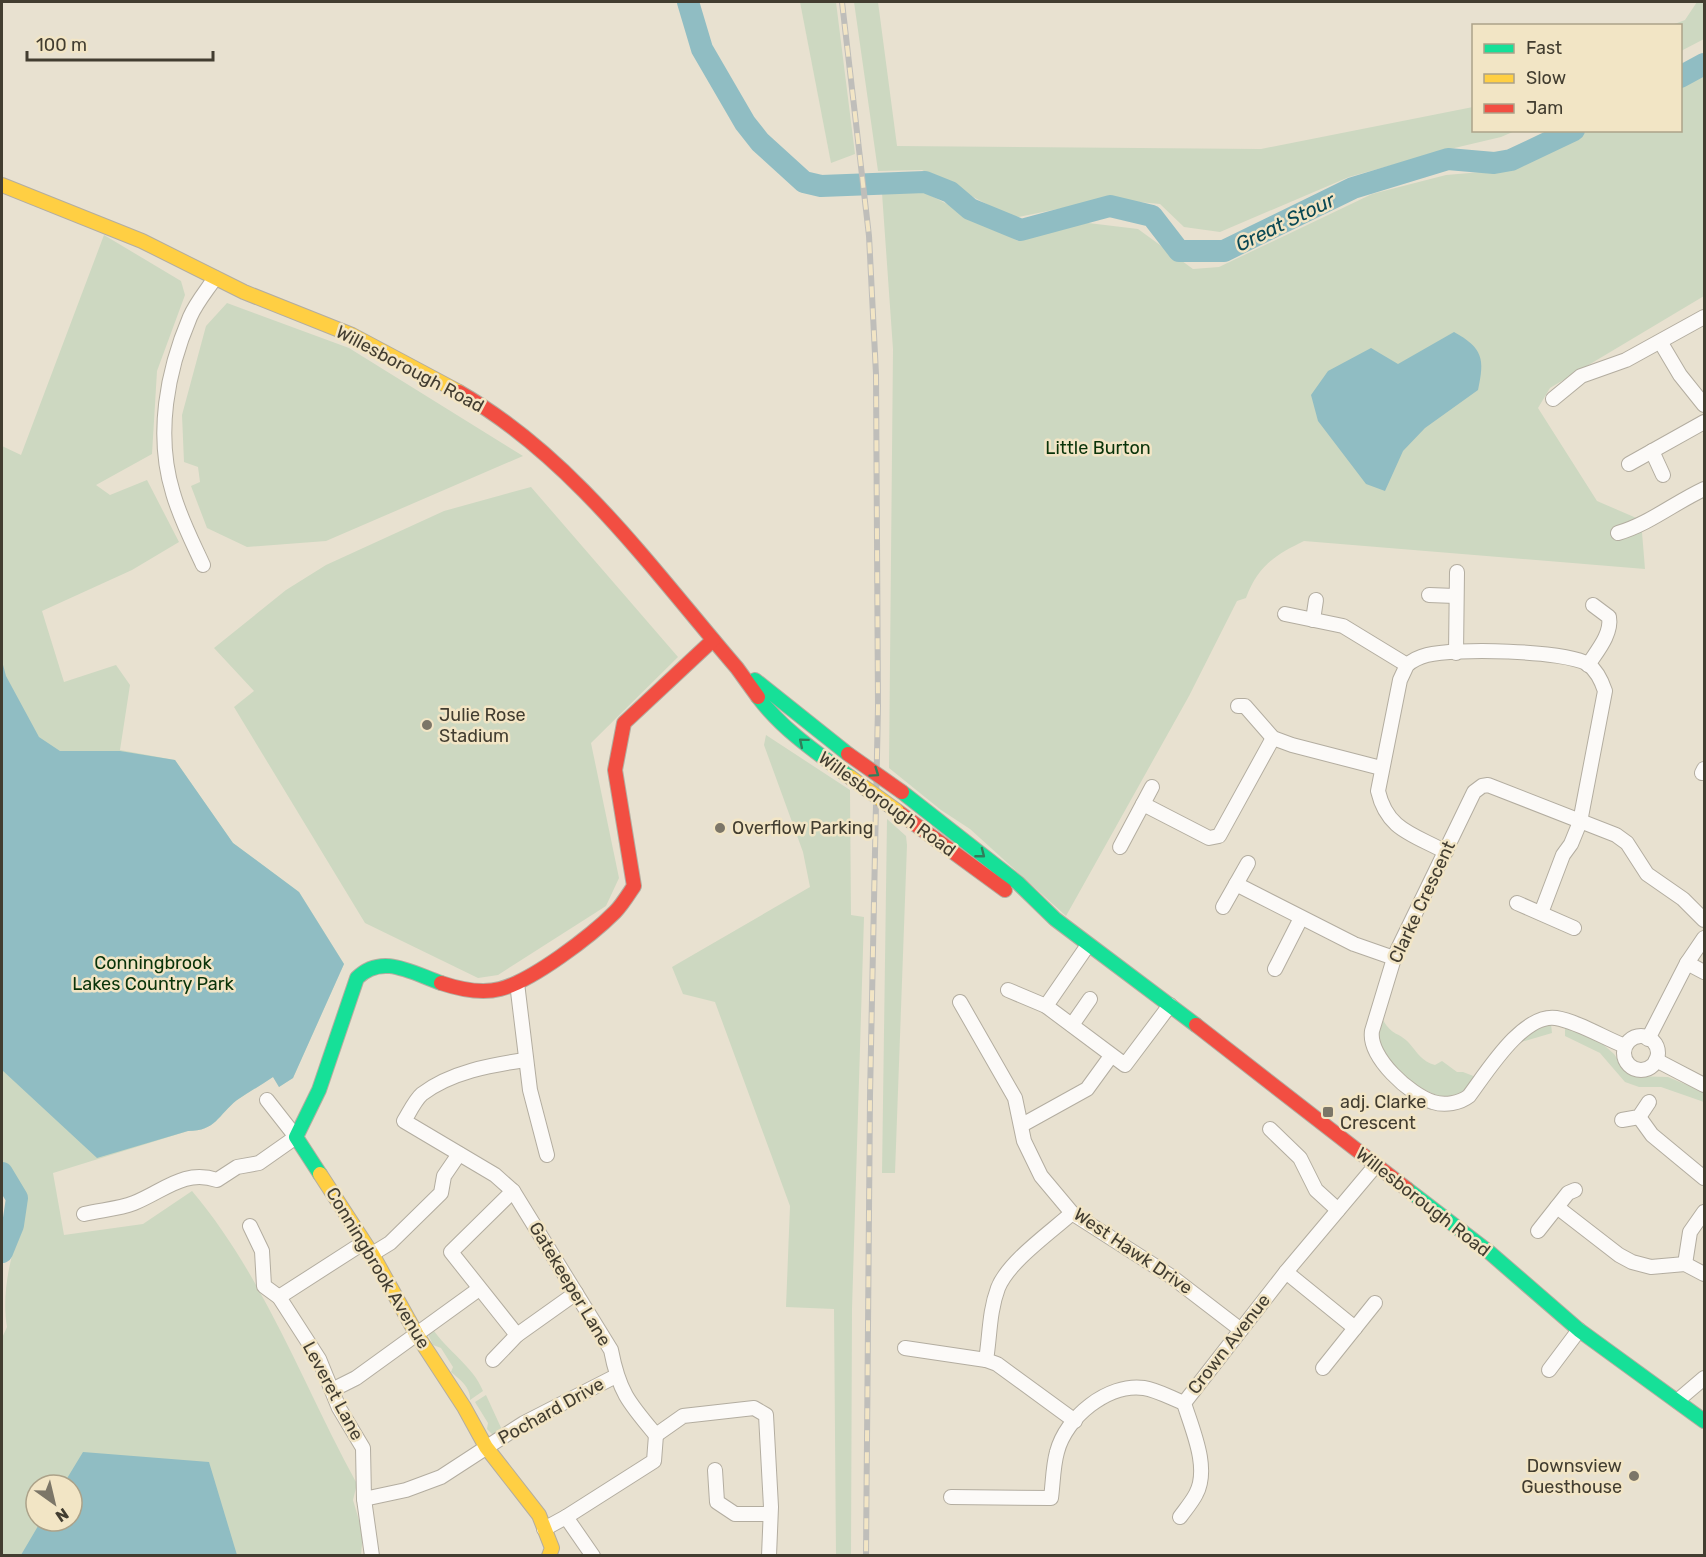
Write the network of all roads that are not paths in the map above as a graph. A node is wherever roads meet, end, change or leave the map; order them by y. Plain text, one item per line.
1 (2, 185) edge
2 (215, 278) junction
3 (1704, 317) edge
4 (1661, 344) junction
5 (1553, 399) dead end
6 (1704, 405) edge
7 (1704, 422) edge
8 (1652, 451) junction
9 (1629, 464) dead end
10 (1663, 475) dead end
11 (1704, 489) edge
12 (1618, 533) dead end
13 (203, 565) dead end
14 (1457, 572) dead end
15 (1429, 595) dead end
16 (1455, 596) junction
17 (1316, 600) dead end
18 (1593, 605) dead end
19 (1285, 614) dead end
20 (1312, 620) junction
21 (713, 640) junction
22 (1456, 653) junction
23 (1407, 665) junction
24 (1588, 665) junction
25 (737, 668) junction
26 (1238, 706) dead end
27 (1273, 738) junction
28 (1381, 768) junction
29 (1152, 788) dead end
30 (1143, 804) junction
31 (1580, 822) junction
32 (1120, 847) dead end
33 (1446, 852) junction
34 (1248, 863) dead end
35 (1236, 884) junction
36 (1517, 903) dead end
37 (1223, 907) dead end
38 (1541, 913) junction
39 (1301, 918) junction
40 (1055, 919) junction
41 (1704, 920) edge
42 (1574, 928) dead end
43 (1704, 938) edge
44 (1088, 945) junction
45 (1394, 958) junction
46 (1687, 963) junction
47 (1275, 969) dead end
48 (1704, 972) edge
49 (517, 983) junction
50 (1008, 990) dead end
51 (1090, 999) dead end
52 (960, 1002) dead end
53 (1170, 1005) junction
54 (1046, 1006) junction
55 (1072, 1025) junction
56 (1648, 1039) junction
57 (1625, 1046) junction
58 (1111, 1056) junction
59 (525, 1060) junction
60 (1656, 1060) junction
61 (1704, 1084) edge
62 (267, 1100) dead end
63 (1649, 1102) dead end
64 (1639, 1117) junction
65 (1622, 1119) dead end
66 (1022, 1125) junction
67 (1270, 1129) dead end
68 (296, 1137) junction
69 (459, 1154) junction
70 (547, 1155) dead end
71 (1376, 1165) junction
72 (1704, 1178) edge
73 (1575, 1190) dead end
74 (513, 1191) junction
75 (1557, 1207) junction
76 (1338, 1210) junction
77 (1704, 1212) edge
78 (1072, 1213) junction
79 (84, 1214) dead end
80 (250, 1226) dead end
81 (1538, 1231) dead end
82 (367, 1248) junction
83 (1685, 1264) junction
84 (1286, 1272) junction
85 (1704, 1274) edge
86 (478, 1289) junction
87 (576, 1293) junction
88 (279, 1297) junction
89 (1375, 1303) dead end
90 (1355, 1328) junction
91 (1241, 1330) junction
92 (1579, 1330) junction
93 (417, 1335) junction
94 (517, 1335) junction
95 (905, 1348) dead end
96 (493, 1360) dead end
97 (986, 1360) junction
98 (1323, 1368) dead end
99 (1549, 1370) dead end
100 (616, 1376) junction
101 (1704, 1378) edge
102 (332, 1390) junction
103 (1677, 1401) junction
104 (1184, 1403) junction
105 (1075, 1421) junction
106 (1704, 1421) edge
107 (656, 1435) junction
108 (486, 1447) junction
109 (715, 1470) dead end
110 (951, 1497) dead end
111 (364, 1499) junction
112 (769, 1514) junction
113 (566, 1517) junction
114 (1180, 1517) dead end
115 (544, 1528) junction
116 (372, 1556) edge
117 (549, 1556) edge
118 (593, 1556) edge
119 (769, 1556) edge

1 - 2 main road, Willesborough Road
2 - 13 street
2 - 21 main road, Willesborough Road
3 - 4 street
4 - 5 street
4 - 6 street
7 - 8 street
8 - 9 street
8 - 10 street
11 - 12 street
14 - 16 street
15 - 16 street
16 - 22 street
17 - 20 street
18 - 24 street
19 - 20 street
20 - 23 street
21 - 25 main road, Willesborough Road
21 - 49 main road
22 - 23 street
22 - 24 street
23 - 28 street
24 - 31 street
25 -> 40 main road, Willesborough Road, bridge
40 -> 25 main road, Willesborough Road, bridge
26 - 27 street
27 - 28 street
27 - 30 street
28 - 33 street
29 - 30 street
30 - 32 street
31 - 33 street, Clarke Crescent
31 - 38 street
31 - 41 street, Clarke Crescent
33 - 45 street, Clarke Crescent
34 - 35 street
35 - 37 street
35 - 39 street
36 - 38 street
38 - 42 street
39 - 45 street
39 - 47 street
40 - 44 main road, Willesborough Road
43 - 46 street
44 - 53 main road, Willesborough Road
44 - 54 street
45 - 57 street, Clarke Crescent
46 - 48 street
46 - 56 street
49 - 59 street
49 - 68 main road
50 - 54 street
51 - 55 street
52 - 66 street, West Hawk Drive
53 - 58 street
53 - 71 main road, Willesborough Road
54 - 55 street
55 - 58 street
56 - 57 street
56 - 60 street
57 - 60 street
58 - 66 street
59 - 69 street, Gatekeeper Lane
59 - 70 street
60 - 61 street
62 - 68 street
63 - 64 street
64 - 65 street
64 - 72 street
66 - 78 street, West Hawk Drive
67 - 76 street
68 - 79 street
68 - 82 main road, Conningbrook Avenue
69 - 74 street, Gatekeeper Lane
69 - 82 street
71 - 76 street, Crown Avenue
71 - 92 main road, Willesborough Road
73 - 75 street
74 - 86 street
74 - 87 street, Gatekeeper Lane
75 - 81 street
75 - 83 street
76 - 84 street, Crown Avenue
77 - 83 street
78 - 91 street, West Hawk Drive
78 - 97 street
80 - 88 street, Leveret Lane
82 - 88 street
82 - 93 main road, Conningbrook Avenue
83 - 85 street
84 - 90 street
84 - 91 street, Crown Avenue
86 - 93 street
86 - 94 street
87 - 94 street
87 - 100 street, Gatekeeper Lane
88 - 102 street, Leveret Lane
89 - 90 street
90 - 98 street
91 - 104 street, Crown Avenue
92 - 99 street
92 - 103 main road, Willesborough Road
93 - 102 street
93 - 108 main road, Conningbrook Avenue
94 - 96 street
95 - 97 street
97 - 105 street
100 - 107 street, Gatekeeper Lane
100 - 108 street, Pochard Drive
101 - 103 street
102 - 111 street, Leveret Lane
103 - 106 main road, Willesborough Road
104 - 105 street, Crown Avenue
104 - 114 street
105 - 110 street, Crown Avenue
107 - 112 street
107 - 113 street
108 - 111 street, Pochard Drive
108 - 115 main road, Conningbrook Avenue
109 - 112 street
111 - 116 street, Leveret Lane
112 - 119 street
113 - 115 street
113 - 118 street
115 - 117 main road, Conningbrook Avenue

